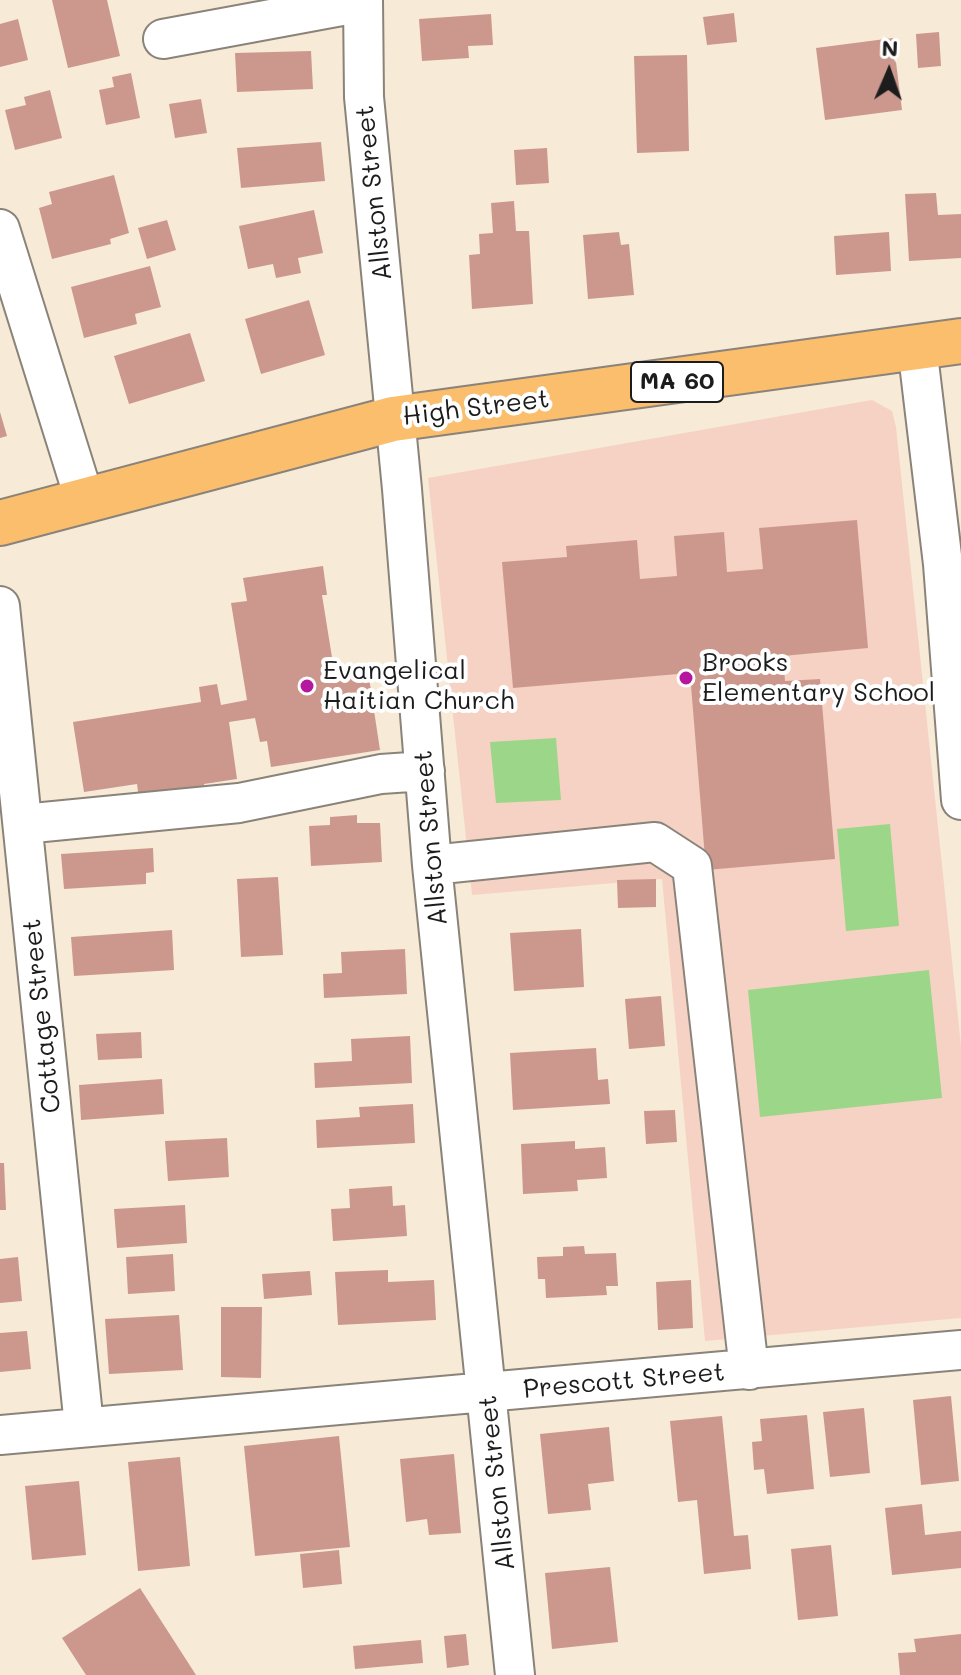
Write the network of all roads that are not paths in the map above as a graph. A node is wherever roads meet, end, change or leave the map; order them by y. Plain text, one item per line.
1 (363, 1) edge
2 (163, 39) dead end
3 (0, 229) edge
4 (961, 341) edge
5 (917, 346) junction
6 (393, 419) junction
7 (85, 501) junction
8 (0, 523) edge
9 (0, 606) edge
10 (425, 771) junction
11 (961, 800) edge
12 (23, 824) junction
13 (432, 865) junction
14 (961, 1350) edge
15 (749, 1370) junction
16 (488, 1394) junction
17 (84, 1426) junction
18 (0, 1435) edge
19 (515, 1675) edge

1 - 2 street
1 - 6 street, Allston Street
3 - 7 street
4 - 5 main road, High Street / MA 60
5 - 6 main road, High Street / MA 60
5 - 11 street
6 - 7 main road, High Street / MA 60
6 - 10 street, Allston Street
7 - 8 main road, High Street / MA 60
9 - 12 street, Cottage Street
10 - 12 street
10 - 13 street, Allston Street
12 - 17 street, Cottage Street
13 - 15 street
13 - 16 street, Allston Street
14 - 15 street, Prescott Street
15 - 16 street, Prescott Street
16 - 17 street, Prescott Street
16 - 19 street, Allston Street
17 - 18 street, Prescott Street

